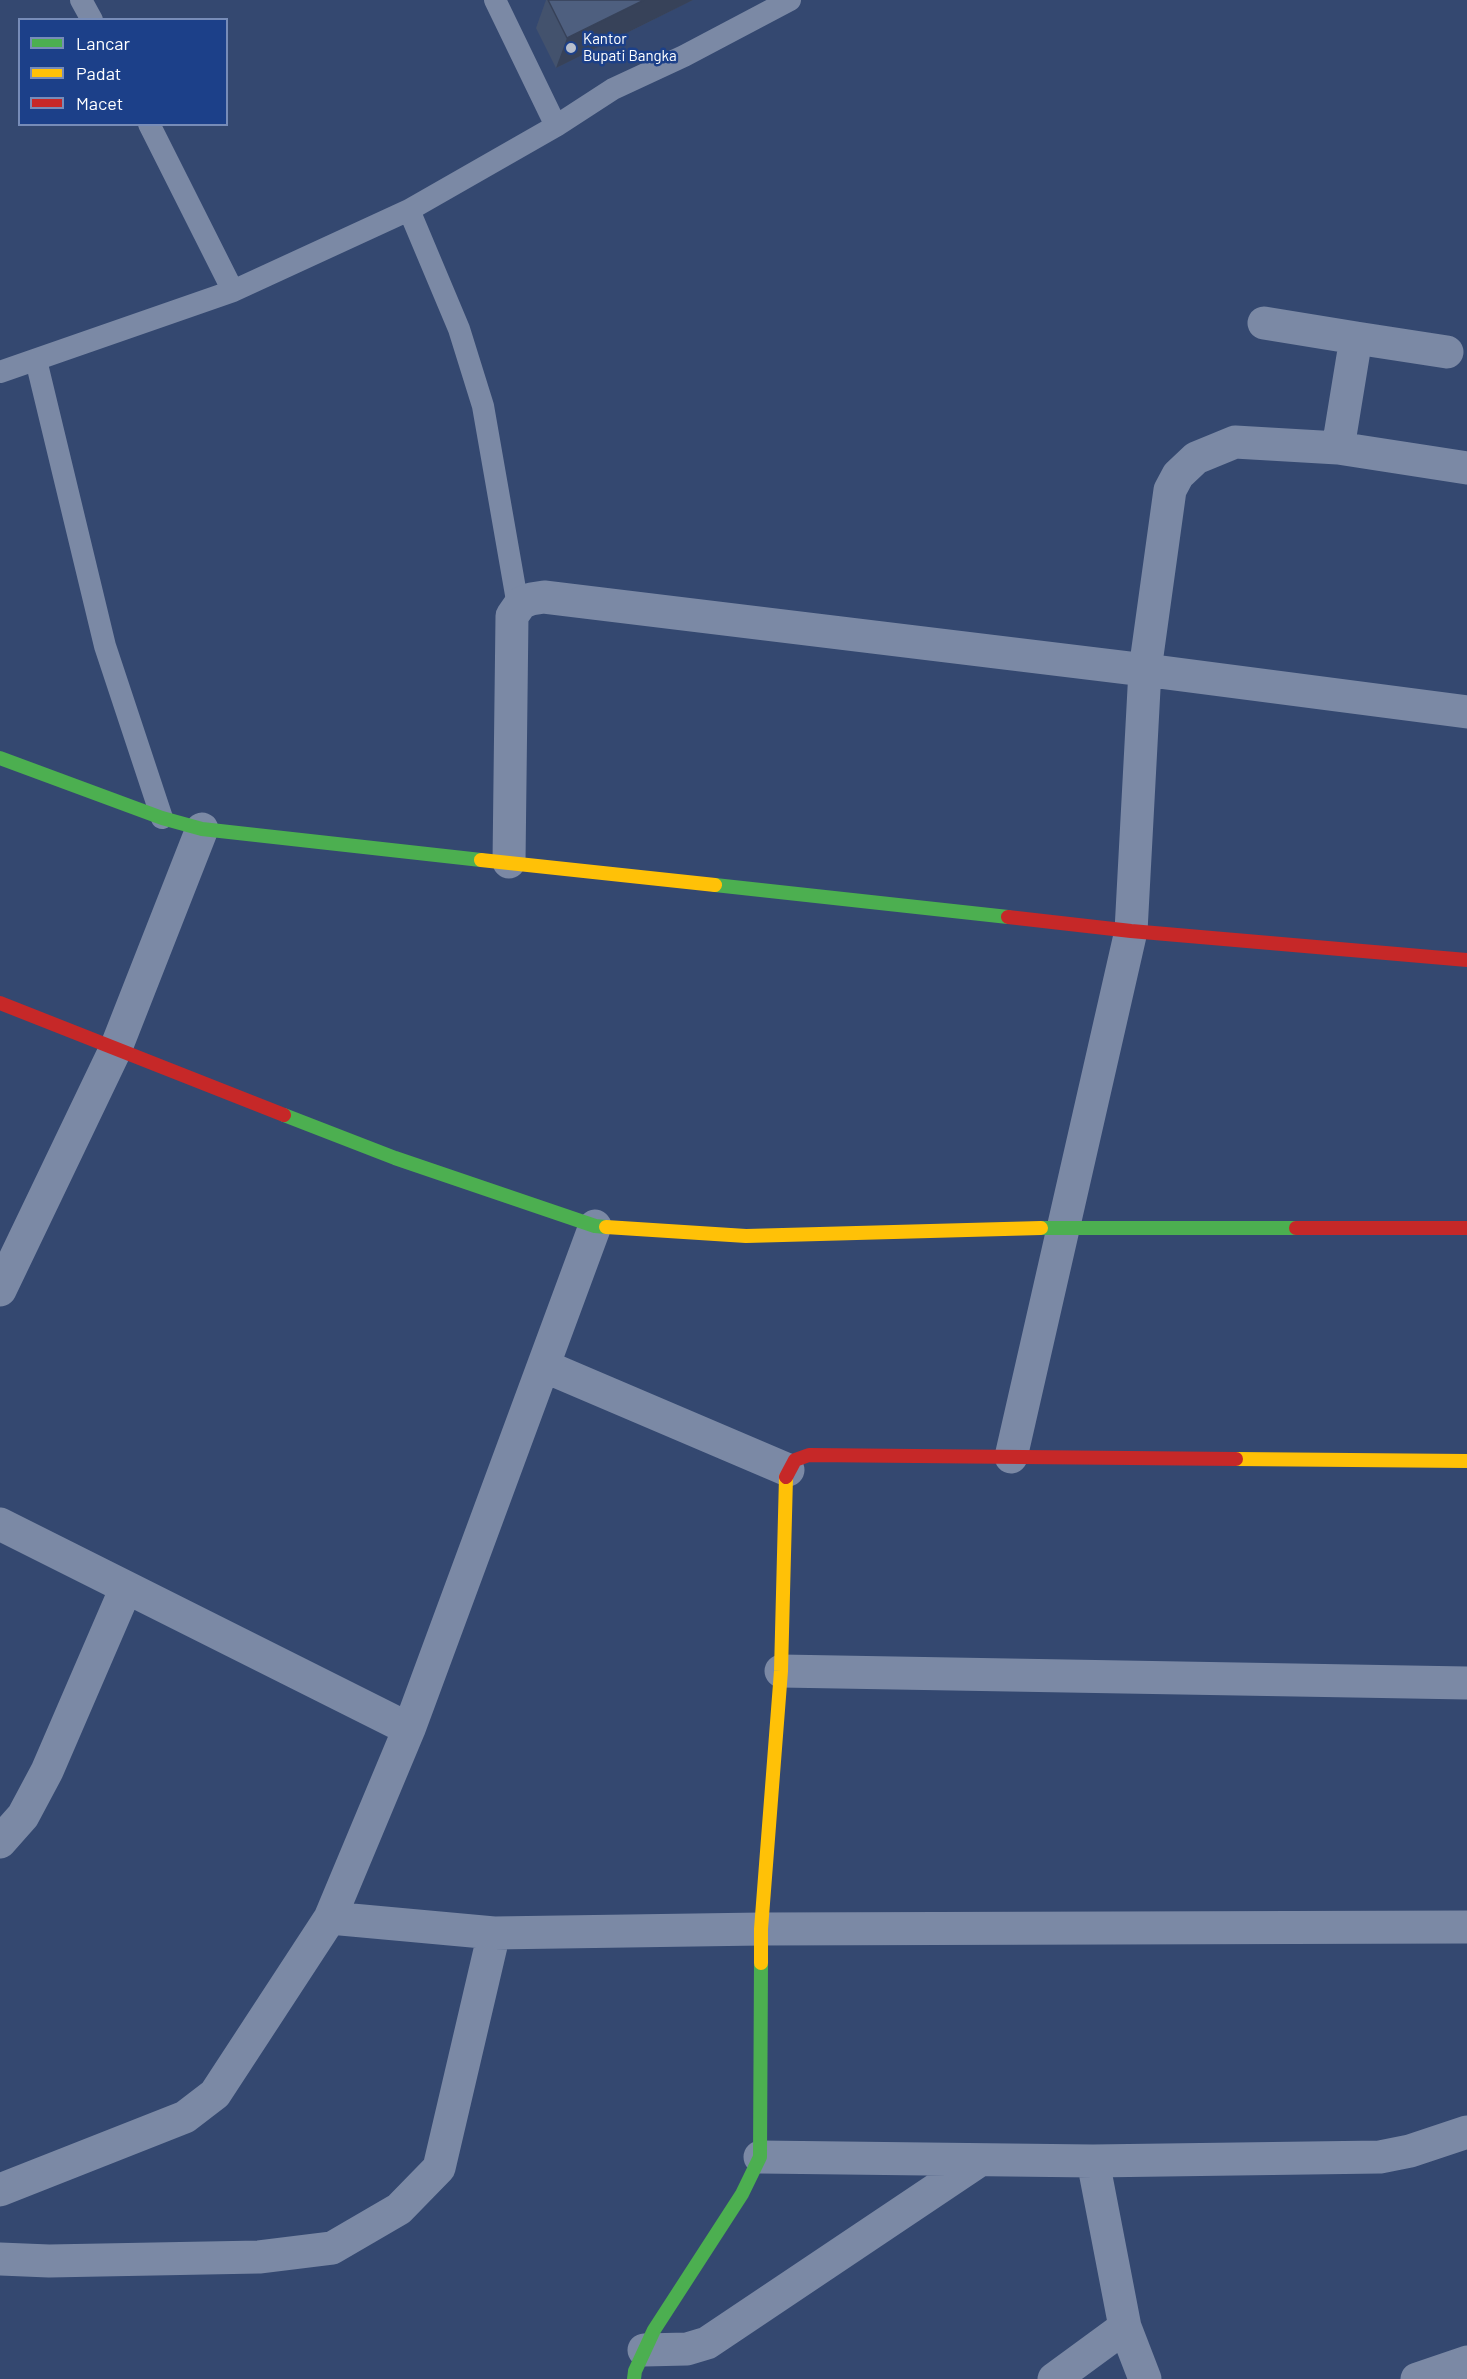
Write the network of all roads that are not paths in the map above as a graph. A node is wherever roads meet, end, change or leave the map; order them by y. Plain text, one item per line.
1 (81, 0) edge
2 (495, 0) edge
3 (790, 0) edge
4 (91, 18) edge
5 (150, 126) edge
6 (556, 126) junction
7 (409, 210) junction
8 (233, 291) junction
9 (1264, 323) dead end
10 (1356, 338) junction
11 (1447, 352) dead end
12 (36, 360) junction
13 (0, 372) edge
14 (1338, 448) junction
15 (1467, 468) edge
16 (518, 606) junction
17 (1145, 670) junction
18 (1467, 712) edge
19 (0, 758) edge
20 (162, 818) junction
21 (202, 829) junction
22 (509, 862) junction
23 (1131, 931) junction
24 (1467, 960) edge
25 (0, 1003) edge
26 (116, 1048) junction
27 (595, 1226) junction
28 (1064, 1227) junction
29 (1467, 1228) edge
30 (7, 1257) edge
31 (0, 1290) edge
32 (543, 1366) junction
33 (1011, 1457) junction
34 (1467, 1461) edge
35 (788, 1470) junction
36 (0, 1524) edge
37 (126, 1588) junction
38 (781, 1671) junction
39 (1467, 1683) edge
40 (409, 1729) junction
41 (0, 1842) edge
42 (330, 1918) junction
43 (1467, 1927) edge
44 (761, 1929) junction
45 (494, 1933) junction
46 (1467, 2132) edge
47 (760, 2157) junction
48 (980, 2160) junction
49 (1093, 2161) junction
50 (0, 2190) edge
51 (0, 2259) edge
52 (1125, 2327) junction
53 (1467, 2362) edge
54 (639, 2364) edge
55 (1054, 2379) edge
56 (1145, 2379) edge
57 (1418, 2379) edge

1 - 4 lane
2 - 6 lane
3 - 6 lane
5 - 8 lane
6 - 7 lane
7 - 8 lane
7 - 16 lane
8 - 12 lane
9 - 10 street
10 - 11 street
10 - 14 street
12 - 13 lane
12 - 20 lane
14 - 15 street
14 - 17 street
16 - 17 street
16 - 22 street
17 - 18 street
17 - 23 street
19 - 20 street
20 - 21 street
21 - 22 street
21 - 26 street
22 - 23 street
23 - 24 street
23 - 28 street
25 - 26 street
26 - 27 street
26 - 30 street
27 - 28 street
27 - 32 street
28 - 29 street
28 - 33 street
30 - 31 street
32 - 35 street
32 - 40 street
33 - 34 street
33 - 35 street
35 - 38 street
36 - 37 street
37 - 40 street
37 - 41 street
38 - 39 street
38 - 44 street
40 - 42 street
42 - 45 street
42 - 50 street
43 - 44 street
44 - 45 street
44 - 47 street
45 - 51 street
46 - 49 street
47 - 48 street
47 - 54 street
48 - 49 street
48 - 54 street
49 - 52 street
52 - 55 street
52 - 56 street
53 - 57 street

